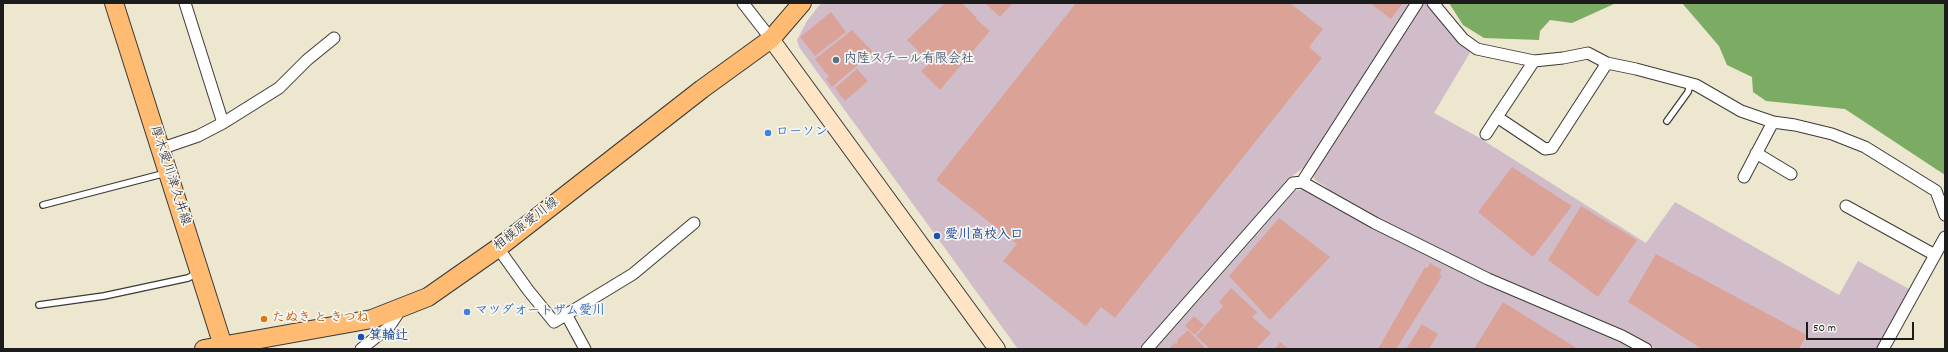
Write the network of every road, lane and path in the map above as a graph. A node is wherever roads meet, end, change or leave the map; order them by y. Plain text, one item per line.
1 (114, 3) edge
2 (185, 3) edge
3 (743, 3) edge
4 (802, 3) edge
5 (1417, 3) edge
6 (1433, 3) edge
7 (334, 38) dead end
8 (770, 39) junction
9 (1534, 61) junction
10 (1607, 63) junction
11 (1690, 84) junction
12 (1497, 117) junction
13 (1667, 121) dead end
14 (1773, 122) junction
15 (223, 123) junction
16 (1486, 134) dead end
17 (160, 149) junction
18 (1756, 153) junction
19 (168, 173) junction
20 (1791, 174) dead end
21 (1744, 177) dead end
22 (1302, 182) junction
23 (43, 204) dead end
24 (1850, 213) dead end
25 (1945, 215) edge
26 (694, 223) dead end
27 (1945, 237) edge
28 (498, 248) junction
29 (1935, 255) junction
30 (200, 272) junction
31 (39, 305) dead end
32 (401, 309) junction
33 (566, 314) junction
34 (223, 348) edge
35 (204, 349) edge
36 (361, 349) edge
37 (585, 349) edge
38 (997, 349) edge
39 (1147, 349) edge
40 (1646, 349) edge
41 (1883, 349) edge

1 - 17 main road, 厚木愛川津久井線
2 - 15 street
3 - 8 street
4 - 8 main road, 相模原愛川線
5 - 22 street
6 - 9 street
7 - 15 street
8 - 28 main road, 相模原愛川線
8 - 38 street
9 - 10 street
9 - 12 street
10 - 11 street
10 - 12 street
11 - 13 lane
11 - 14 street
12 - 16 street
14 - 18 street
14 - 25 street
15 - 17 street
17 - 19 main road, 厚木愛川津久井線
18 - 20 street
18 - 21 street
19 - 23 lane
19 - 30 main road, 厚木愛川津久井線
22 - 39 street
22 - 40 street
24 - 29 street
26 - 33 street
27 - 29 street
28 - 32 main road, 相模原愛川線
28 - 33 street
29 - 41 street
30 - 31 lane
30 - 34 main road, 厚木愛川津久井線
32 - 34 main road, 相模原愛川線
32 - 36 street
33 - 37 street
34 - 35 main road, 相模原愛川線

